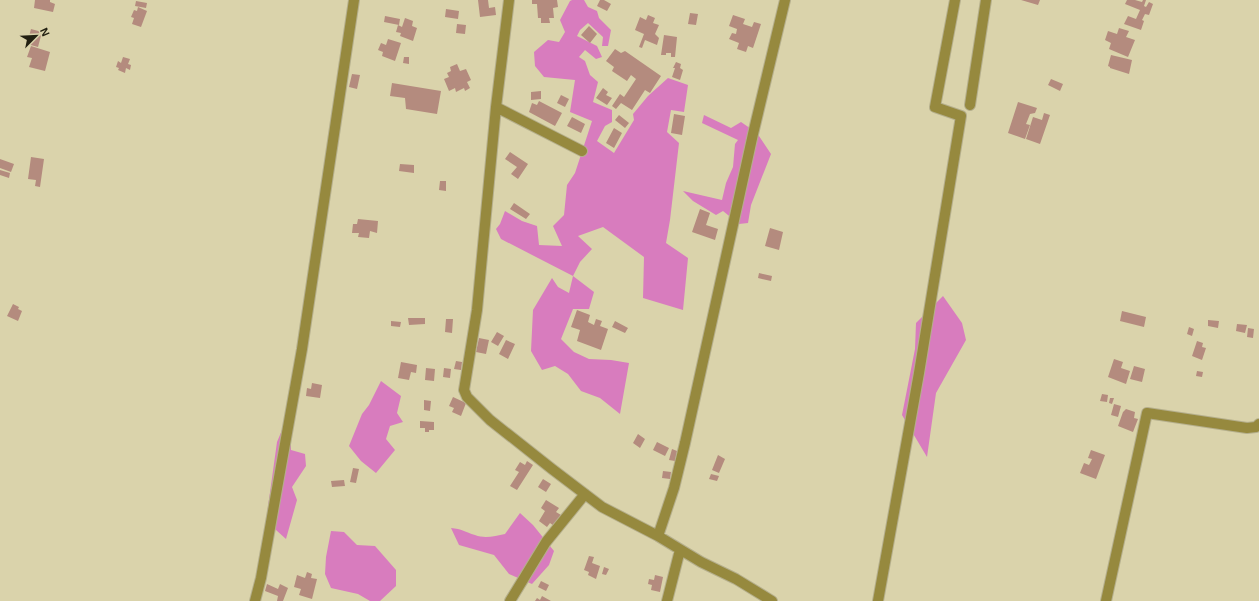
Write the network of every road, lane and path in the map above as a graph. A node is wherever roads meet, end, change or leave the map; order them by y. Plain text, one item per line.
1 (354, 0) edge
2 (509, 0) edge
3 (785, 0) edge
4 (955, 0) edge
5 (986, 0) edge
6 (970, 105) dead end
7 (496, 107) junction
8 (582, 151) dead end
9 (1259, 424) edge
10 (584, 494) junction
11 (658, 536) junction
12 (680, 550) junction
13 (255, 601) edge
14 (510, 601) edge
15 (667, 601) edge
16 (772, 601) edge
17 (878, 601) edge
18 (1106, 601) edge

1 - 13 street
2 - 7 street
3 - 11 street
4 - 17 street
5 - 6 street
7 - 8 street
7 - 10 street
9 - 18 street
10 - 11 street
10 - 14 street
11 - 12 street
12 - 15 street
12 - 16 street

